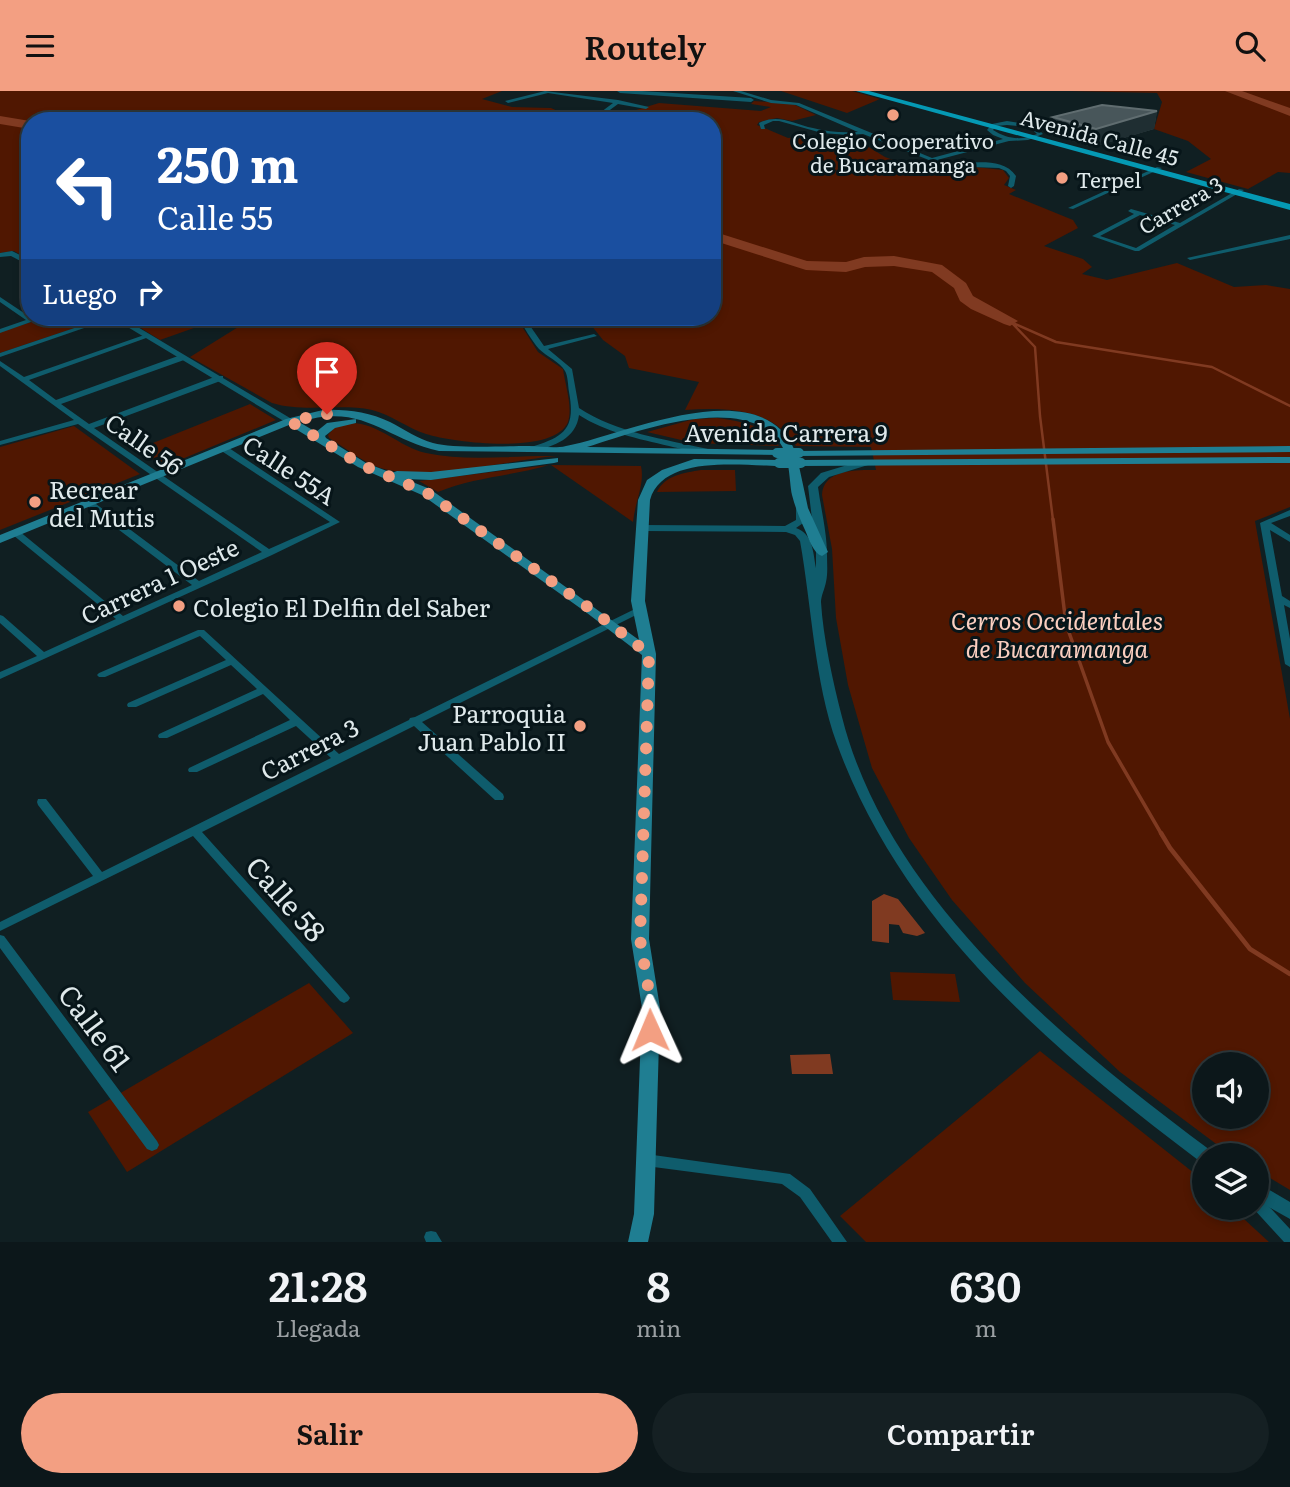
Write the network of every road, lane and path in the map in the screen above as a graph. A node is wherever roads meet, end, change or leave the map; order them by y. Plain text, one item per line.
1 (620, 91) edge
2 (654, 91) edge
3 (736, 91) edge
4 (860, 91) edge
5 (873, 91) edge
6 (550, 92) edge
7 (627, 93) junction
8 (646, 94) junction
9 (766, 100) junction
10 (508, 101) dead end
11 (617, 103) junction
12 (646, 107) dead end
13 (604, 112) edge
14 (995, 126) junction
15 (763, 128) dead end
16 (865, 133) junction
17 (1036, 137) junction
18 (1010, 139) junction
19 (933, 160) junction
20 (1157, 169) junction
21 (1011, 186) dead end
22 (1239, 191) junction
23 (1290, 205) edge
24 (1071, 208) dead end
25 (1132, 211) dead end
26 (1140, 213) junction
27 (1181, 225) junction
28 (1290, 237) edge
29 (0, 255) edge
30 (21, 258) edge
31 (1190, 258) dead end
32 (0, 299) edge
33 (21, 313) edge
34 (21, 324) edge
35 (87, 326) edge
36 (130, 326) edge
37 (527, 326) edge
38 (0, 331) edge
39 (147, 336) junction
40 (594, 336) dead end
41 (542, 348) junction
42 (0, 355) edge
43 (181, 358) junction
44 (0, 363) edge
45 (220, 379) junction
46 (23, 380) junction
47 (55, 403) junction
48 (576, 410) junction
49 (79, 421) junction
50 (290, 421) junction
51 (388, 426) junction
52 (88, 428) junction
53 (629, 432) junction
54 (321, 440) junction
55 (1, 441) edge
56 (223, 448) junction
57 (1290, 449) edge
58 (526, 451) junction
59 (552, 451) junction
60 (712, 453) junction
61 (778, 458) junction
62 (868, 459) junction
63 (1290, 460) edge
64 (702, 463) junction
65 (375, 471) junction
66 (156, 475) junction
67 (89, 503) junction
68 (801, 506) junction
69 (1290, 513) edge
70 (336, 522) joint
71 (1264, 523) junction
72 (642, 528) junction
73 (787, 529) junction
74 (16, 533) junction
75 (0, 539) edge
76 (1290, 539) edge
77 (269, 552) junction
78 (822, 552) junction
79 (198, 585) junction
80 (1278, 597) junction
81 (817, 599) junction
82 (1290, 605) edge
83 (639, 610) junction
84 (0, 618) edge
85 (122, 620) junction
86 (611, 624) junction
87 (649, 654) junction
88 (43, 656) junction
89 (233, 661) junction
90 (1290, 664) edge
91 (102, 675) dead end
92 (0, 676) edge
93 (264, 690) junction
94 (132, 705) dead end
95 (414, 720) junction
96 (297, 721) junction
97 (163, 736) dead end
98 (337, 758) junction
99 (193, 770) dead end
100 (499, 797) dead end
101 (42, 803) dead end
102 (194, 830) junction
103 (100, 877) junction
104 (0, 927) edge
105 (0, 939) edge
106 (344, 998) dead end
107 (152, 1145) dead end
108 (1192, 1146) edge
109 (646, 1160) junction
110 (1269, 1198) edge
111 (1290, 1211) edge
112 (1269, 1216) edge
113 (1290, 1239) edge
114 (638, 1242) edge
115 (840, 1242) edge

1 - 7 street
2 - 8 street
3 - 9 street
4 - 14 main road, Avenida Calle 45
5 - 14 main road, Avenida Calle 45
6 - 10 street
6 - 11 street
7 - 8 street
7 - 11 street
8 - 9 street
9 - 16 street
11 - 12 street
11 - 13 street
14 - 17 main road, Avenida Calle 45
14 - 18 street
15 - 16 street
16 - 19 street
17 - 18 street
17 - 20 main road, Avenida Calle 45
18 - 19 street
19 - 21 street
20 - 22 main road, Avenida Calle 45
20 - 24 street
22 - 23 main road, Avenida Calle 45
22 - 27 street, Carrera 3
25 - 26 street
26 - 27 street
26 - 27 street, Carrera 3
28 - 31 street
29 - 30 street
32 - 33 street
34 - 38 street
35 - 42 street
36 - 39 street
37 - 41 street
39 - 43 street
39 - 46 street
40 - 41 street
41 - 48 street
43 - 45 street
43 - 47 street
44 - 46 street, Calle 56
45 - 50 street
45 - 52 street
46 - 47 street, Calle 56
47 - 49 street, Calle 56
48 - 53 street
48 - 58 street
49 - 52 street, Calle 56
49 - 55 street
50 - 51 main road, Avenida Carrera 9
50 - 54 main road
50 - 56 main road, Avenida Carrera 9
51 - 54 main road
51 - 58 main road, Avenida Carrera 9
52 - 66 street, Calle 56
53 - 59 main road
53 - 60 street
53 - 68 main road
54 - 65 main road
56 - 66 main road, Avenida Carrera 9
56 - 70 street, Calle 55A
57 - 62 main road, Avenida Carrera 9
58 - 59 main road, Avenida Carrera 9
59 - 60 main road, Avenida Carrera 9
60 - 61 main road, Avenida Carrera 9
61 - 62 main road, Avenida Carrera 9, bridge
61 - 64 main road, Avenida Carrera 9
62 - 63 main road, Avenida Carrera 9
62 - 78 street
64 - 65 main road, Avenida Carrera 9
64 - 72 main road
65 - 86 main road
66 - 67 main road, Avenida Carrera 9
66 - 77 street, Calle 56
67 - 74 main road, Avenida Carrera 9
67 - 79 street
68 - 73 street
68 - 78 main road
69 - 71 street
70 - 77 street, Carrera 1 Oeste
71 - 76 street
71 - 80 street
72 - 73 street
72 - 83 main road
73 - 81 street
74 - 75 main road, Avenida Carrera 9
74 - 85 street
77 - 79 street, Carrera 1 Oeste
78 - 81 street
79 - 85 street, Carrera 1 Oeste
80 - 82 street
80 - 90 street
81 - 108 street
83 - 86 street, Carrera 3
83 - 87 main road
84 - 88 street
85 - 88 street, Carrera 1 Oeste
86 - 87 main road
86 - 95 street, Carrera 3
87 - 109 main road
88 - 92 street, Carrera 1 Oeste
89 - 91 street
89 - 93 street
89 - 94 street
93 - 96 street
93 - 97 street
95 - 98 street, Carrera 3
95 - 100 street
96 - 98 street
96 - 99 street
98 - 102 street, Carrera 3
101 - 103 street
102 - 103 street, Carrera 3
102 - 106 street, Calle 58
103 - 104 street, Carrera 3
105 - 107 street, Calle 61
109 - 114 main road
109 - 115 street
110 - 111 street
112 - 113 street

